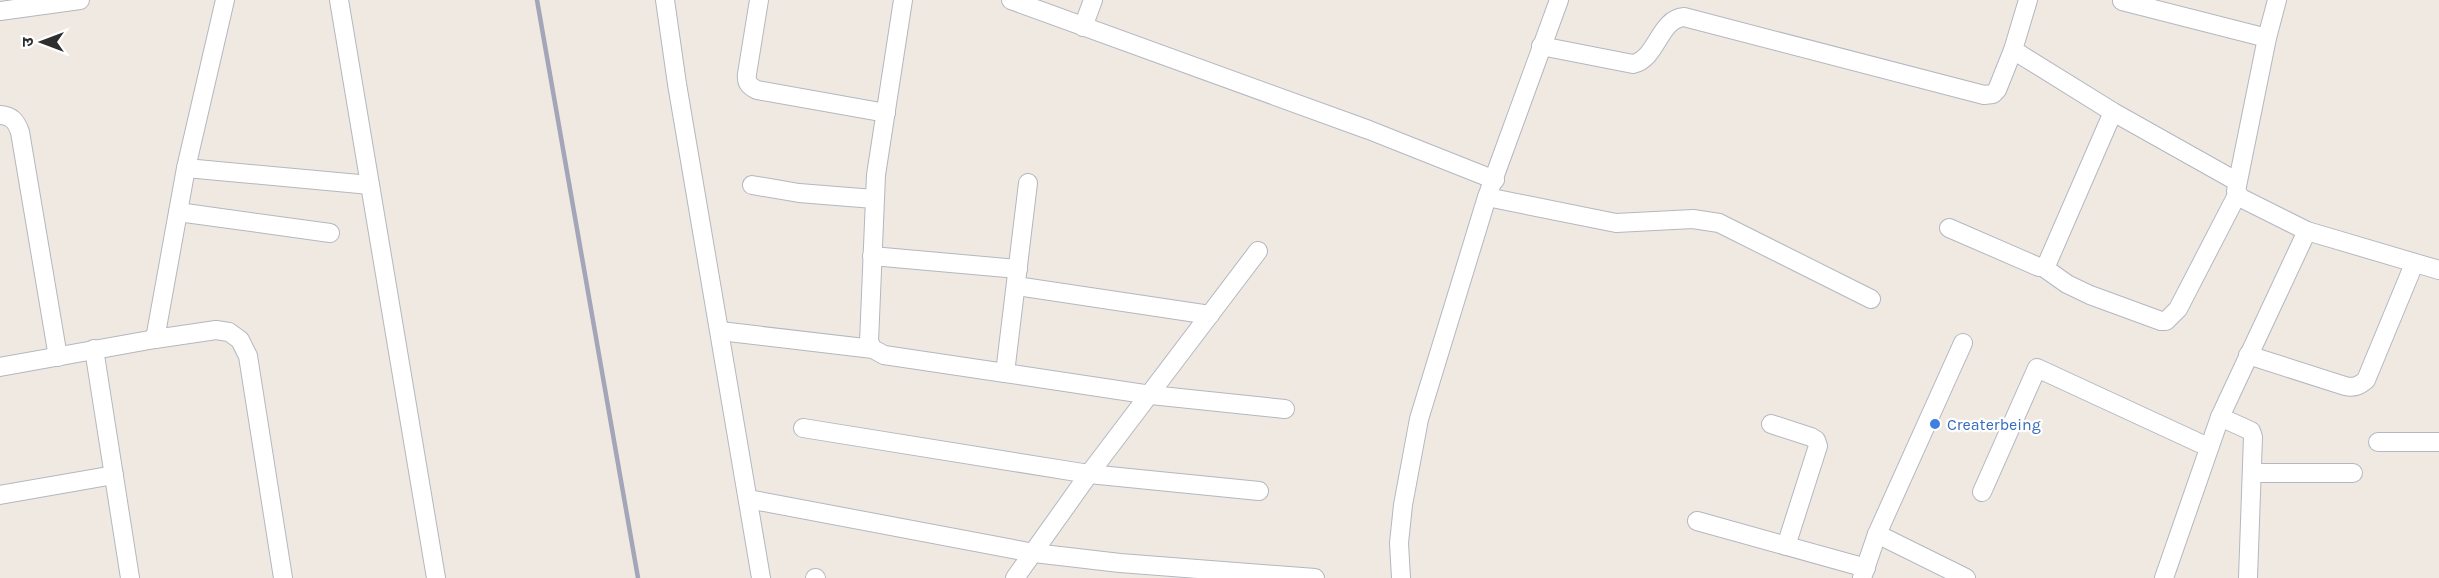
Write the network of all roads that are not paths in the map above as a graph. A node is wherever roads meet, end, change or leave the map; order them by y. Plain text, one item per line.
1 (80, 0) edge
2 (225, 0) edge
3 (339, 0) edge
4 (665, 0) edge
5 (759, 0) edge
6 (903, 0) edge
7 (1011, 0) edge
8 (1093, 0) edge
9 (1559, 0) edge
10 (2028, 0) edge
11 (2277, 0) edge
12 (2122, 1) edge
13 (0, 11) edge
14 (1083, 27) junction
15 (2267, 38) junction
16 (1541, 46) junction
17 (2013, 50) junction
18 (2113, 112) junction
19 (886, 113) junction
20 (0, 115) edge
21 (186, 168) junction
22 (1495, 180) junction
23 (1028, 183) dead end
24 (370, 185) junction
25 (752, 185) dead end
26 (2237, 188) junction
27 (1487, 197) junction
28 (874, 198) junction
29 (178, 212) junction
30 (1949, 228) dead end
31 (2307, 231) junction
32 (330, 233) dead end
33 (1258, 251) dead end
34 (872, 256) junction
35 (2414, 264) junction
36 (2043, 267) junction
37 (2439, 270) edge
38 (1017, 278) junction
39 (1871, 299) dead end
40 (1210, 315) junction
41 (720, 331) junction
42 (154, 339) junction
43 (1962, 343) dead end
44 (94, 350) junction
45 (873, 350) junction
46 (2248, 355) junction
47 (58, 357) junction
48 (0, 367) edge
49 (1005, 373) junction
50 (1150, 395) junction
51 (1285, 409) dead end
52 (2220, 417) junction
53 (1771, 424) dead end
54 (803, 428) dead end
55 (2378, 442) dead end
56 (2439, 442) edge
57 (2208, 447) junction
58 (2252, 473) junction
59 (2353, 473) dead end
60 (1089, 474) junction
61 (114, 475) junction
62 (1259, 491) dead end
63 (1982, 492) dead end
64 (0, 495) edge
65 (748, 499) junction
66 (1697, 521) dead end
67 (1877, 534) junction
68 (1786, 546) junction
69 (1034, 553) junction
70 (1116, 571) edge
71 (1864, 573) edge
72 (130, 578) edge
73 (283, 578) edge
74 (436, 578) edge
75 (761, 578) edge
76 (1015, 578) edge
77 (1315, 578) edge
78 (1401, 578) edge
79 (1966, 578) edge
80 (2164, 578) edge
81 (2248, 578) edge

1 - 13 street
2 - 21 street
3 - 24 street
4 - 41 street
5 - 19 street
6 - 19 street
7 - 14 street
8 - 14 street
9 - 16 street
10 - 17 street
11 - 15 street
12 - 15 street
14 - 22 street
15 - 26 street
16 - 17 street
16 - 22 street
17 - 18 street
18 - 26 street
18 - 36 street
19 - 28 street
20 - 47 street
21 - 24 street
21 - 29 street
22 - 27 street
23 - 38 street
24 - 74 street
25 - 28 street
26 - 31 street
26 - 36 street
27 - 39 street
27 - 78 street
28 - 34 street
29 - 32 street
29 - 42 street
30 - 36 street
31 - 35 street
31 - 46 street
33 - 40 street
34 - 38 street
34 - 45 street
35 - 37 street
35 - 46 street
38 - 40 street
38 - 49 street
40 - 50 street
41 - 45 street
41 - 65 street
42 - 44 street
42 - 73 street
43 - 67 street
44 - 47 street
44 - 61 street
45 - 49 street
46 - 52 street
47 - 48 street
49 - 50 street
50 - 51 street
50 - 60 street
52 - 57 street
52 - 58 street
53 - 68 street
54 - 60 street
55 - 56 street
57 - 63 street
57 - 80 street
58 - 59 street
58 - 81 street
60 - 62 street
60 - 69 street
61 - 64 street
61 - 72 street
65 - 69 street
65 - 75 street
66 - 68 street
67 - 71 street
67 - 79 street
68 - 71 street
69 - 70 street
69 - 76 street
70 - 77 street

